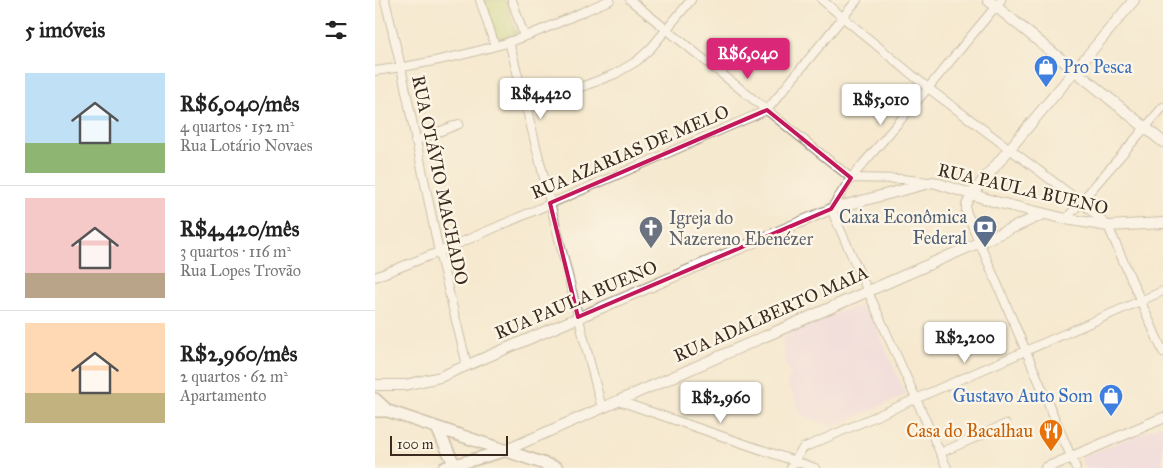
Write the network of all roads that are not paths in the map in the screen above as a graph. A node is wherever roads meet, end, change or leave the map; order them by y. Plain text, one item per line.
1 (385, 0) edge
2 (480, 0) edge
3 (512, 0) edge
4 (610, 0) edge
5 (630, 0) edge
6 (691, 0) edge
7 (822, 0) edge
8 (857, 0) edge
9 (1134, 0) edge
10 (995, 2) edge
11 (843, 17) junction
12 (667, 29) junction
13 (523, 36) junction
14 (509, 42) junction
15 (495, 46) junction
16 (401, 67) junction
17 (1075, 70) junction
18 (375, 71) edge
19 (928, 88) junction
20 (1163, 106) edge
21 (527, 108) junction
22 (767, 110) junction
23 (459, 124) dead end
24 (1146, 128) junction
25 (415, 141) junction
26 (1163, 142) edge
27 (1009, 149) junction
28 (851, 178) junction
29 (933, 182) junction
30 (971, 195) junction
31 (550, 203) junction
32 (1081, 203) junction
33 (831, 209) junction
34 (1044, 214) junction
35 (1066, 219) junction
36 (1163, 223) edge
37 (1108, 226) junction
38 (979, 243) junction
39 (439, 252) junction
40 (375, 278) edge
41 (867, 290) junction
42 (1163, 291) edge
43 (1141, 301) junction
44 (577, 317) junction
45 (1025, 351) junction
46 (1163, 352) edge
47 (467, 365) junction
48 (375, 385) edge
49 (375, 399) edge
50 (915, 399) junction
51 (619, 401) junction
52 (602, 408) junction
53 (375, 411) edge
54 (388, 411) junction
55 (1163, 418) edge
56 (1006, 424) dead end
57 (437, 428) junction
58 (504, 450) junction
59 (940, 453) junction
60 (1071, 457) junction
61 (793, 464) edge
62 (451, 467) edge
63 (557, 468) edge
64 (815, 468) edge
65 (947, 468) edge
66 (1046, 468) edge
67 (1076, 468) edge

1 - 16 street, RUA OTÁVIO MACHADO
2 - 15 street
3 - 13 street
4 - 13 street
5 - 12 street
6 - 12 street
7 - 11 street
8 - 11 street, RUA AZARIAS DE MELO
9 - 17 main road
10 - 17 main road
10 - 19 street
11 - 19 street
11 - 22 street, RUA AZARIAS DE MELO
12 - 21 street
12 - 22 street
13 - 14 street
14 - 15 street
14 - 21 street
15 - 16 street
16 - 18 street
16 - 25 street, RUA OTÁVIO MACHADO
17 - 24 main road
17 - 27 main road
19 - 27 street
19 - 28 street
20 - 24 street
21 - 31 street
22 - 28 street
22 - 31 street, RUA AZARIAS DE MELO
23 - 25 street
24 - 26 main road
24 - 32 street
25 - 39 street, RUA OTÁVIO MACHADO
27 - 30 main road
27 - 32 street
28 - 29 street
28 - 33 street
29 - 30 main road, RUA PAULA BUENO
29 - 33 main road, RUA PAULA BUENO
30 - 34 main road, RUA PAULA BUENO
30 - 38 street
31 - 39 street, RUA AZARIAS DE MELO
31 - 44 street
32 - 35 street
32 - 37 street
33 - 41 street
33 - 44 main road, RUA PAULA BUENO
34 - 35 main road, RUA PAULA BUENO
34 - 38 main road, RUA ADALBERTO MAIA
35 - 37 main road, RUA PAULA BUENO
36 - 37 main road, RUA PAULA BUENO
37 - 43 street
38 - 41 main road, RUA ADALBERTO MAIA
38 - 45 street
39 - 40 street, RUA AZARIAS DE MELO
39 - 47 street, RUA OTÁVIO MACHADO
41 - 50 street
41 - 51 main road, RUA ADALBERTO MAIA
42 - 43 street
43 - 45 street
43 - 46 street
44 - 47 main road, RUA PAULA BUENO
44 - 52 street
45 - 50 street
45 - 60 street
47 - 48 main road, RUA PAULA BUENO
49 - 54 main road
50 - 59 street
50 - 61 street
51 - 52 main road, RUA ADALBERTO MAIA
51 - 61 street
52 - 58 main road, RUA ADALBERTO MAIA
53 - 54 main road
54 - 57 main road
55 - 60 main road
56 - 59 street
57 - 58 main road
57 - 62 main road
58 - 62 main road, RUA ADALBERTO MAIA
58 - 63 main road
59 - 65 street
60 - 66 main road
60 - 67 street
61 - 64 street

